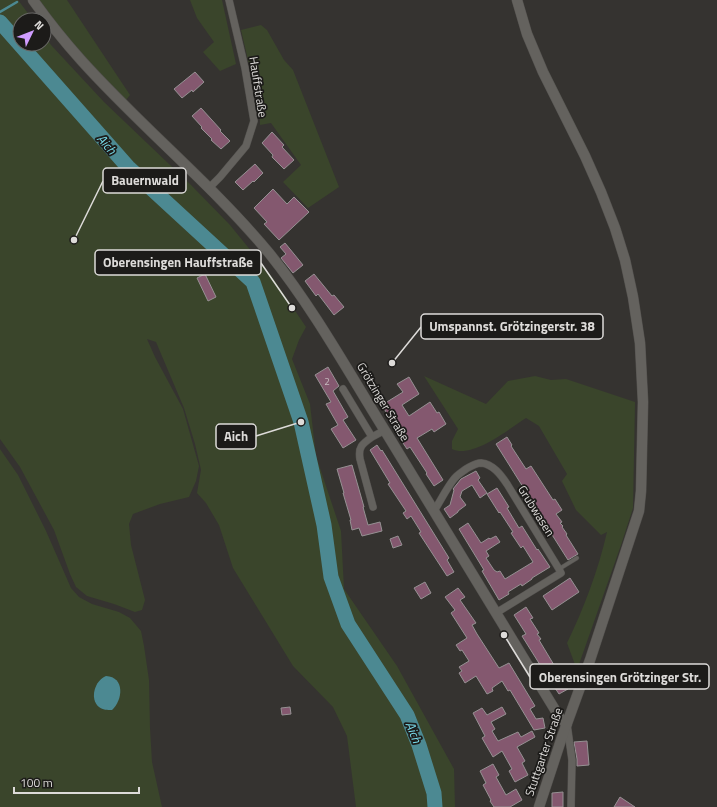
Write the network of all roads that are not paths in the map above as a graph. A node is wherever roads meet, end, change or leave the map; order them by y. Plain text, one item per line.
1 (34, 0) edge
2 (229, 0) edge
3 (517, 0) edge
4 (208, 188) junction
5 (343, 389) dead end
6 (385, 430) junction
7 (372, 437) junction
8 (373, 507) dead end
9 (434, 511) junction
10 (577, 558) dead end
11 (559, 569) junction
12 (496, 613) junction
13 (568, 724) junction
14 (539, 807) edge
15 (571, 807) edge

1 - 4 main road, Grötzinger Straße
2 - 4 street, Hauffstraße
3 - 13 main road, Stuttgarter Straße
4 - 6 main road, Grötzinger Straße
5 - 7 street
6 - 7 street
6 - 9 main road, Grötzinger Straße
7 - 8 street
9 - 11 street, Grubwasen
9 - 12 main road, Grötzinger Straße
10 - 11 lane
11 - 12 street
12 - 13 main road, Grötzinger Straße
13 - 14 main road, Stuttgarter Straße
13 - 15 street

